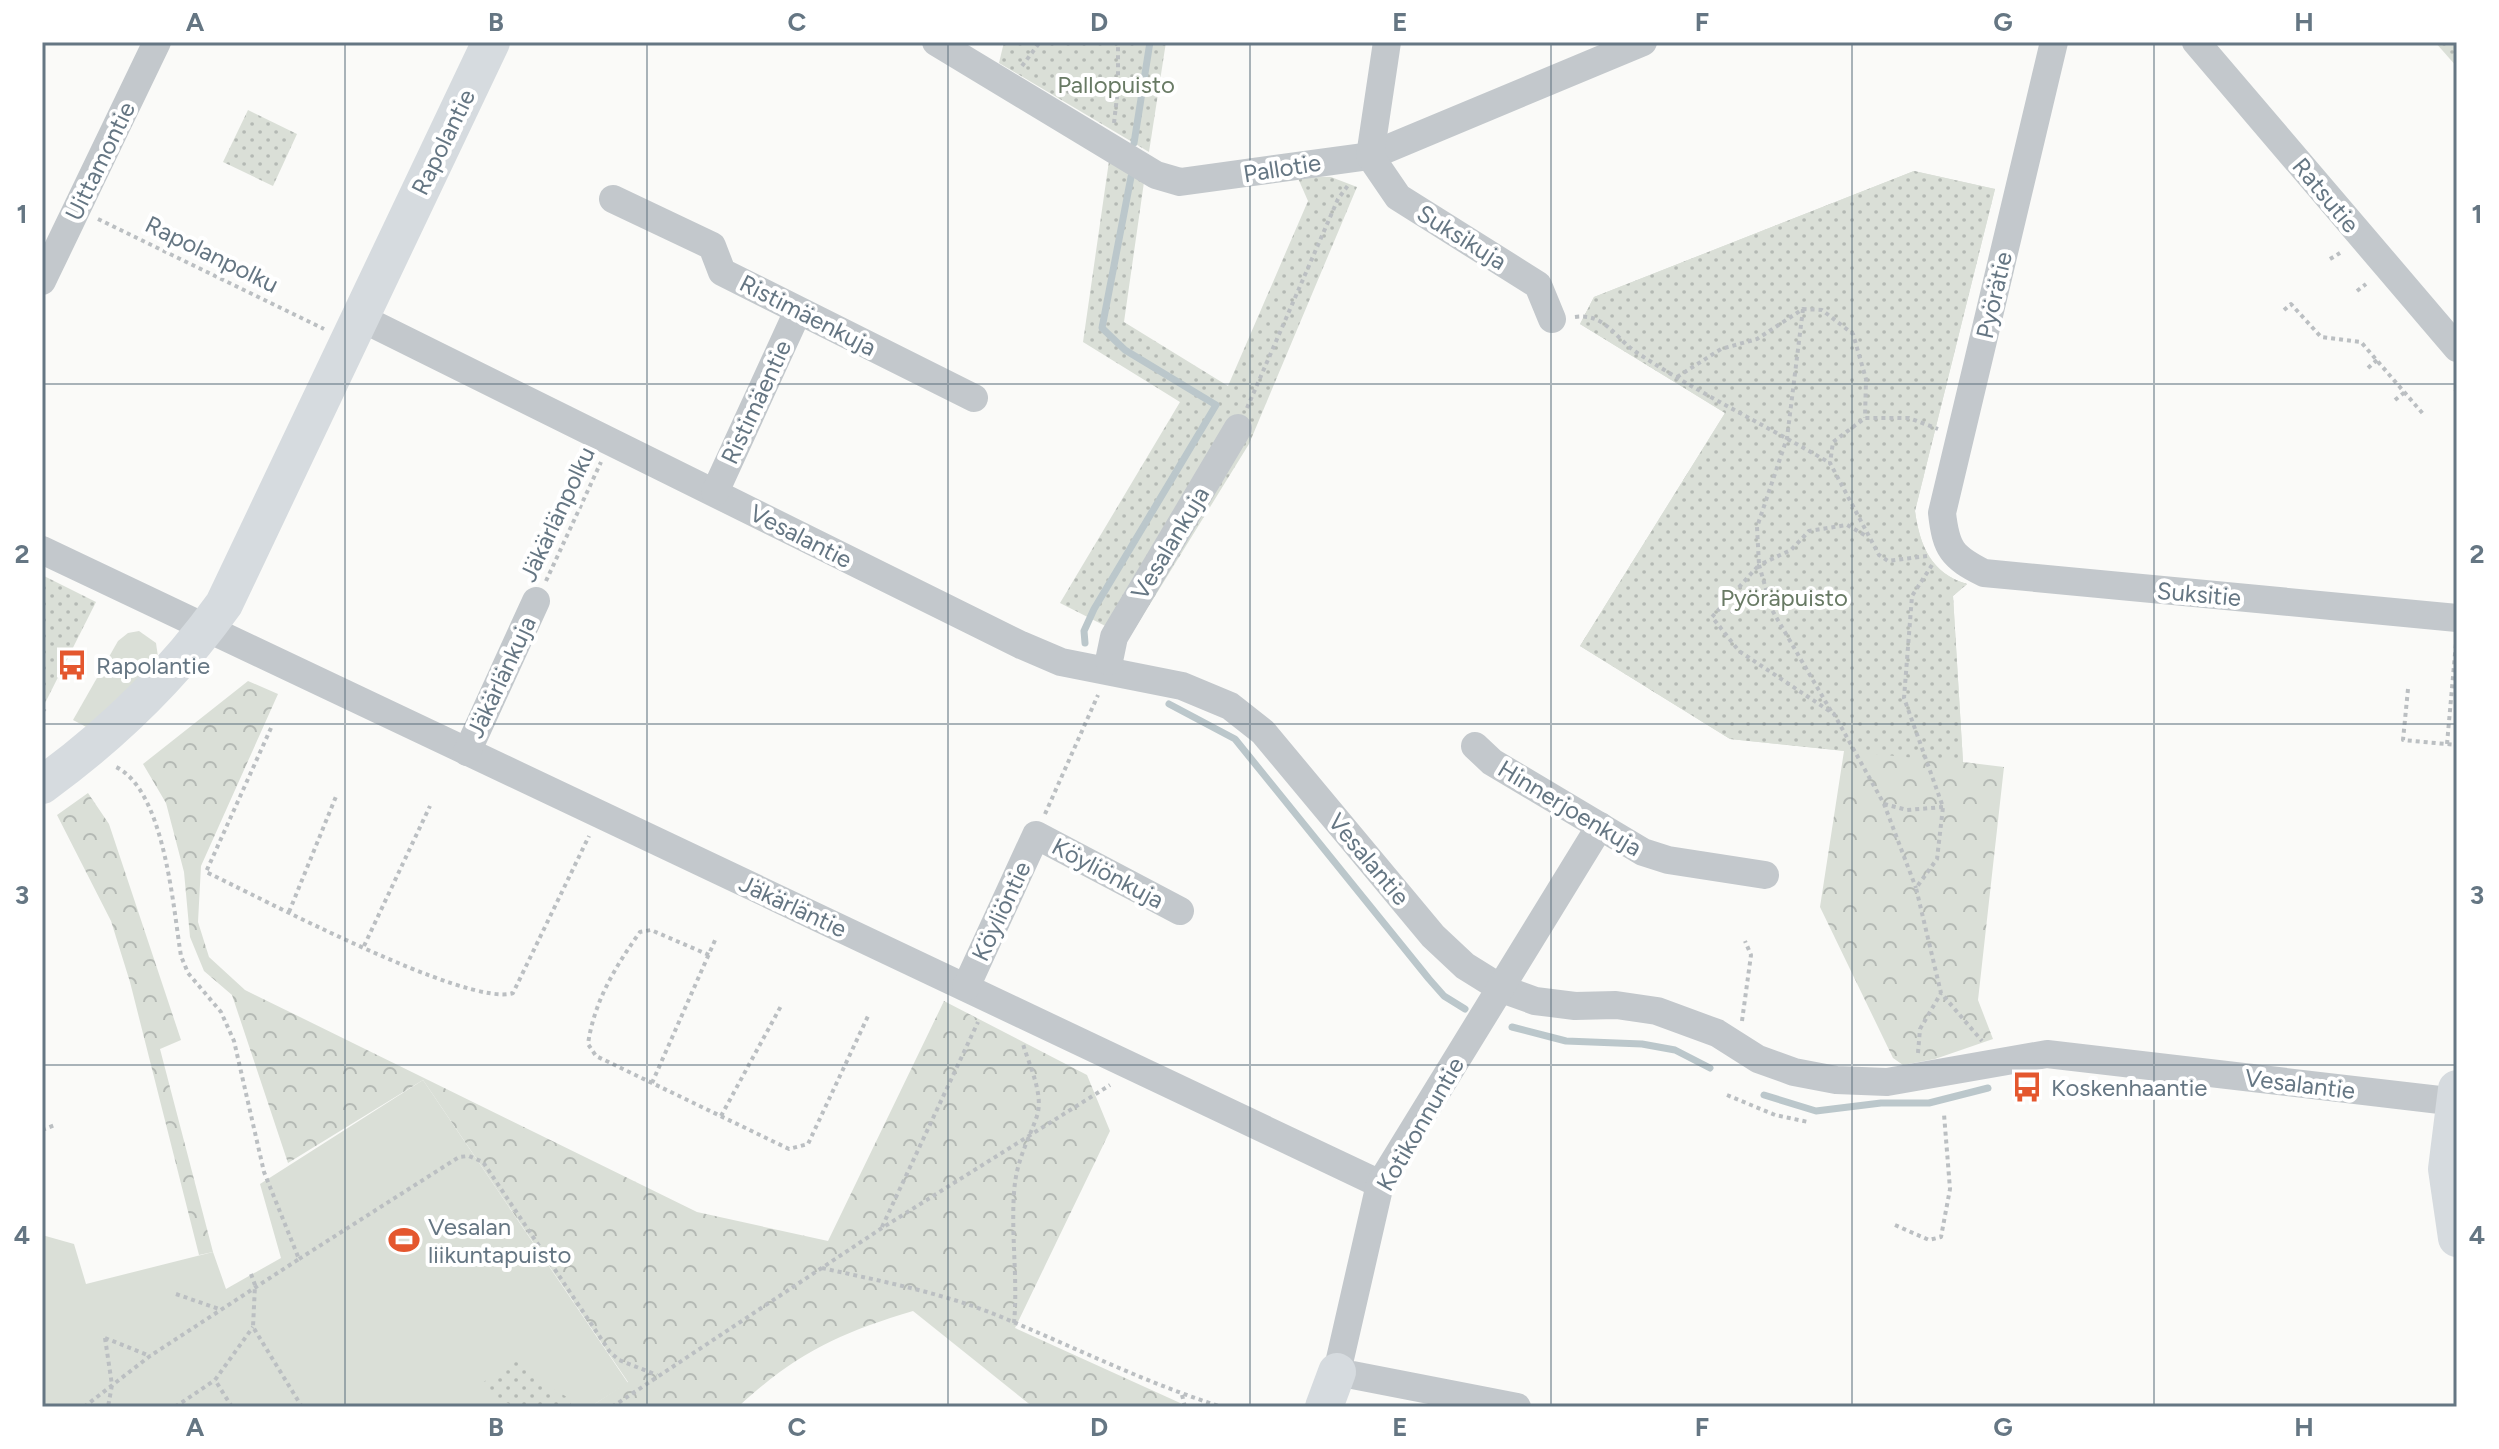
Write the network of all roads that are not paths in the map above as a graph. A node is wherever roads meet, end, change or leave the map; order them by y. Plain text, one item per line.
1 (157, 42) edge
2 (491, 42) edge
3 (936, 42) edge
4 (1387, 42) edge
5 (1643, 42) edge
6 (2054, 42) edge
7 (2196, 42) edge
8 (1370, 156) junction
9 (613, 199) dead end
10 (42, 281) edge
11 (798, 311) junction
12 (1552, 319) road end
13 (346, 325) junction
14 (2457, 348) edge
15 (974, 398) dead end
16 (1238, 428) road end
17 (715, 492) junction
18 (1948, 549) joint
19 (42, 550) edge
20 (536, 601) road end
21 (2457, 618) edge
22 (205, 630) junction
23 (1109, 661) dead end
24 (1475, 746) dead end
25 (467, 752) junction
26 (42, 785) edge
27 (1600, 826) junction
28 (1036, 835) joint
29 (1765, 875) dead end
30 (1180, 911) dead end
31 (966, 987) junction
32 (1502, 989) junction
33 (2456, 1097) edge
34 (1380, 1184) junction
35 (2457, 1238) edge
36 (1337, 1372) junction
37 (1324, 1407) edge
38 (1517, 1407) edge

1 - 10 street, Uittamontie
2 - 13 street, Rapolantie
3 - 8 street, Pallotie
4 - 8 street
5 - 8 street, Pallotie
6 - 18 street, Pyörätie
7 - 14 street, Ratsutie
8 - 12 street, Suksikuja
9 - 11 street, Ristimäenkuja
11 - 15 street, Ristimäenkuja
11 - 17 street, Ristimäentie
13 - 17 street, Vesalantie
13 - 22 street, Rapolantie
16 - 23 street, Vesalankuja
17 - 32 street, Vesalantie
18 - 21 street, Suksitie
19 - 22 street
20 - 25 street, Jäkärlänkuja
22 - 25 street, Jäkärläntie
22 - 26 street, Rapolantie
24 - 27 street, Hinnerjoenkuja
25 - 31 street, Jäkärläntie
27 - 29 street, Hinnerjoenkuja
27 - 32 street, Kotikonnuntie
28 - 30 street, Köyliönkuja
28 - 31 street, Köyliöntie
31 - 34 street, Jäkärläntie
32 - 33 street, Vesalantie
32 - 34 street, Kotikonnuntie
33 - 35 street
34 - 36 street, Kotikonnuntie
36 - 37 street, Kotikonnuntie
36 - 38 street

